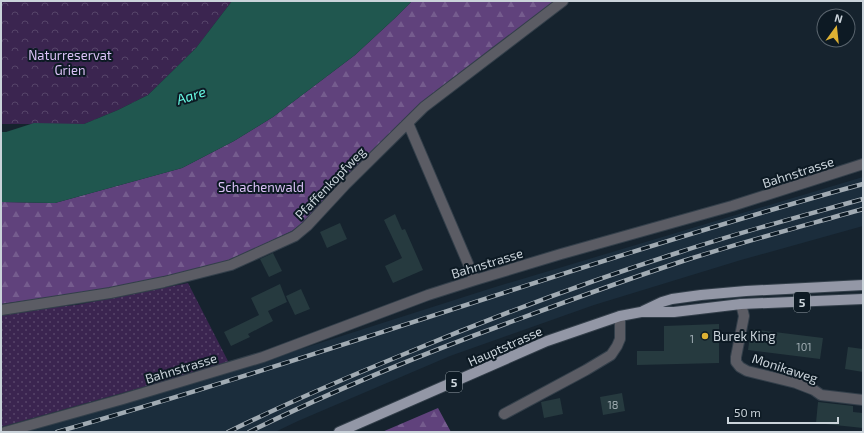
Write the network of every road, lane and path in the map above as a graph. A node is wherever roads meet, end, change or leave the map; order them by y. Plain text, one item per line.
1 (563, 1) edge
2 (408, 123) junction
3 (863, 164) edge
4 (475, 280) junction
5 (863, 286) edge
6 (863, 299) edge
7 (741, 304) junction
8 (1, 310) edge
9 (641, 312) junction
10 (620, 316) junction
11 (863, 400) edge
12 (504, 414) dead end
13 (5, 432) edge
14 (339, 432) edge

1 - 2 street, Pfaffenkopfweg
2 - 4 street
2 - 8 street, Pfaffenkopfweg
3 - 4 street, Bahnstrasse
4 - 13 street, Bahnstrasse
5 - 9 main road, Hauptstrasse / 5
6 - 7 main road, Hauptstrasse / 5
7 - 9 main road, Hauptstrasse / 5
7 - 11 street, Monikaweg
9 - 10 main road, Hauptstrasse / 5
10 - 12 street
10 - 14 main road, Hauptstrasse / 5

